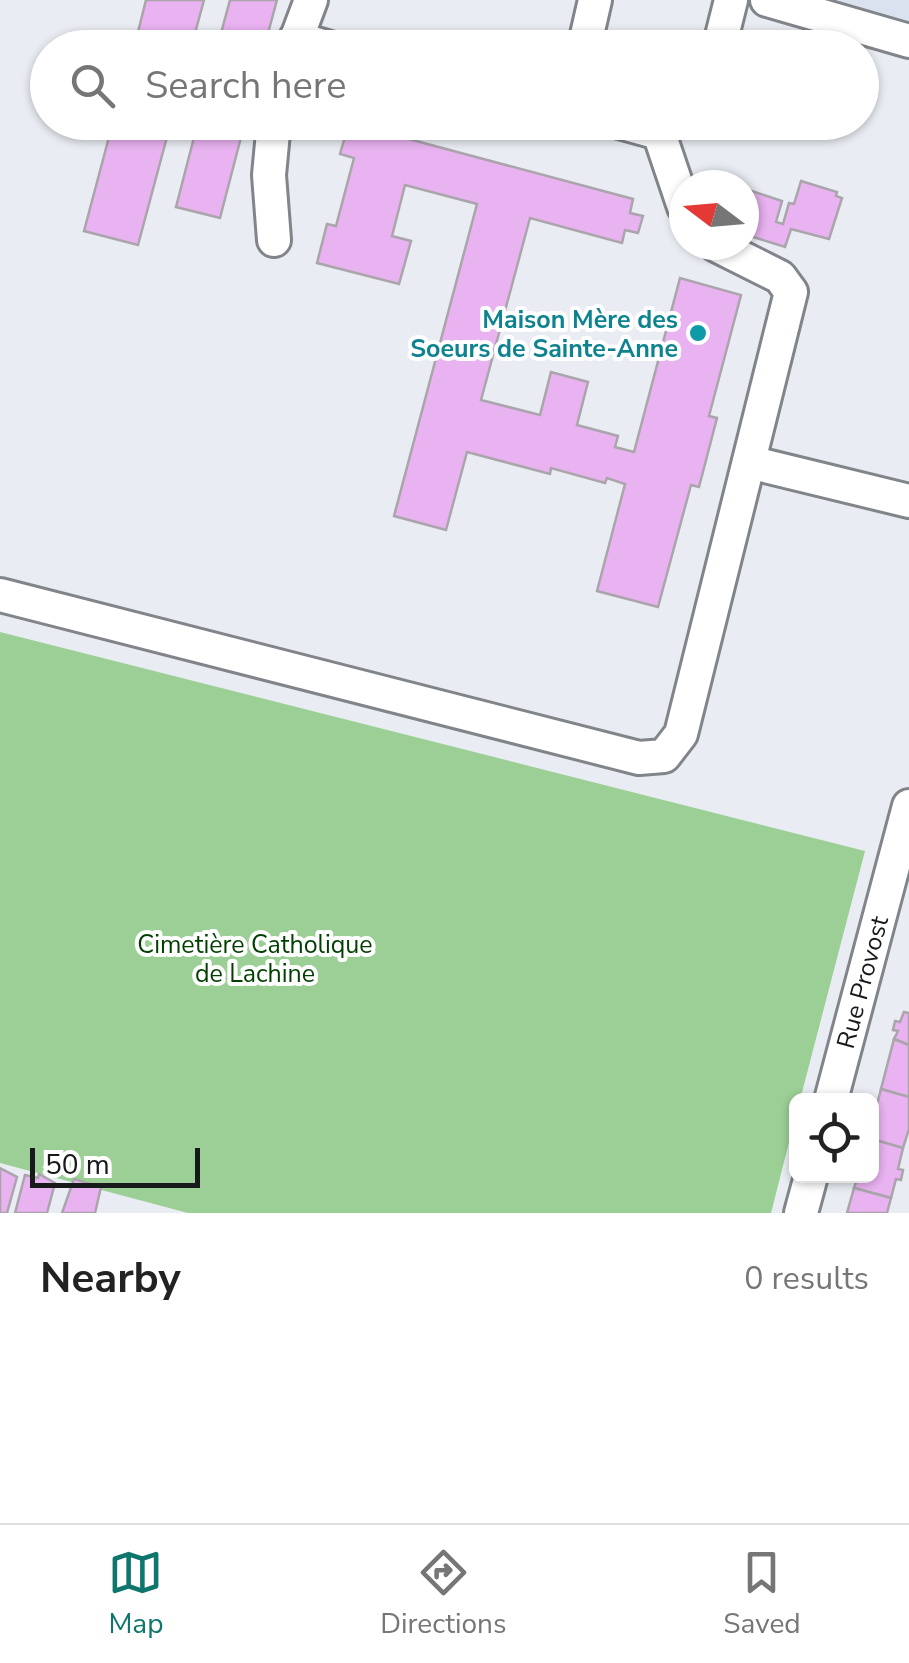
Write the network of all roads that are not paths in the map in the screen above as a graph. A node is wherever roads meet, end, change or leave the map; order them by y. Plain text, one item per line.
1 (311, 0) edge
2 (595, 0) edge
3 (732, 0) edge
4 (767, 0) edge
5 (299, 30) edge
6 (588, 30) edge
7 (724, 30) edge
8 (874, 30) edge
9 (879, 32) edge
10 (909, 40) edge
11 (272, 140) edge
12 (669, 140) edge
13 (676, 170) edge
14 (274, 240) dead end
15 (746, 260) edge
16 (749, 462) junction
17 (909, 501) edge
18 (0, 594) edge
19 (909, 806) edge
20 (832, 1093) edge
21 (808, 1183) edge
22 (801, 1213) edge

1 - 5 street
2 - 6 street
3 - 7 street
4 - 8 street
9 - 10 street
11 - 14 street
12 - 13 street
15 - 16 street
16 - 17 street
16 - 18 street
19 - 20 street, Rue Provost
21 - 22 street

